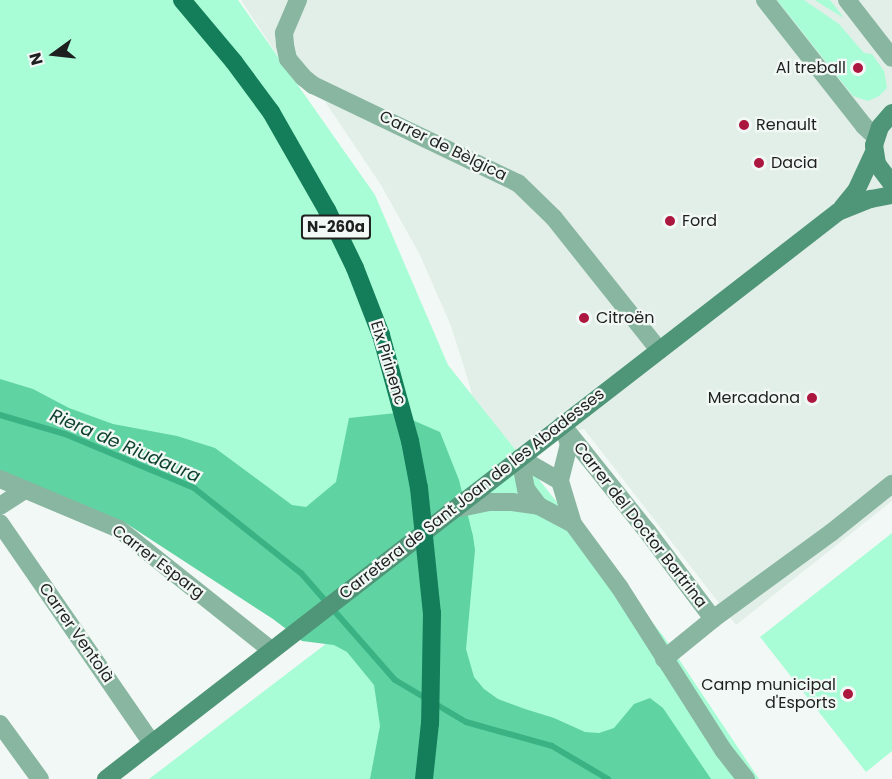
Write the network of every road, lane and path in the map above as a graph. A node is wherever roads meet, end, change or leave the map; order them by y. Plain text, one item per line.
1 (182, 0) edge
2 (298, 0) edge
3 (765, 0) edge
4 (847, 0) edge
5 (892, 58) edge
6 (892, 112) edge
7 (875, 145) junction
8 (892, 184) edge
9 (892, 195) edge
10 (838, 212) junction
11 (659, 350) junction
12 (562, 425) junction
13 (520, 458) junction
14 (0, 480) edge
15 (560, 481) junction
16 (892, 484) edge
17 (25, 490) junction
18 (0, 506) edge
19 (539, 506) junction
20 (451, 510) junction
21 (0, 523) edge
22 (573, 524) junction
23 (713, 619) junction
24 (271, 650) junction
25 (664, 659) junction
26 (0, 724) edge
27 (153, 743) junction
28 (40, 779) edge
29 (106, 779) edge
30 (424, 779) edge
31 (746, 779) edge

1 - 30 main road, Eix Pirinenc / N-260a, bridge
2 - 11 street, Carrer de Bèlgica
3 - 7 street
4 - 5 street
6 - 7 main road, Carretera de Sant Joan de les Abadesses
7 - 8 main road
7 - 10 main road, Carretera de Sant Joan de les Abadesses
9 - 10 main road, Carretera de Sant Joan de les Abadesses
10 - 11 main road, Carretera de Sant Joan de les Abadesses
11 - 12 main road, Carretera de Sant Joan de les Abadesses
12 - 13 main road, Carretera de Sant Joan de les Abadesses
12 - 15 street
12 - 23 street, Carrer del Doctor Bartrina
13 - 15 street
13 - 19 street
13 - 20 main road, Carretera de Sant Joan de les Abadesses
14 - 17 street, Carrer Esparg
15 - 22 street
16 - 23 street, Carrer del Doctor Bartrina
17 - 18 street
17 - 24 street, Carrer Esparg
19 - 20 street
19 - 22 street
20 - 24 main road, Carretera de Sant Joan de les Abadesses
21 - 27 street, Carrer Ventolà
22 - 25 street
23 - 25 street
24 - 27 main road, Carretera de Sant Joan de les Abadesses
25 - 31 street
26 - 28 street
27 - 29 main road, Carretera de Sant Joan de les Abadesses

